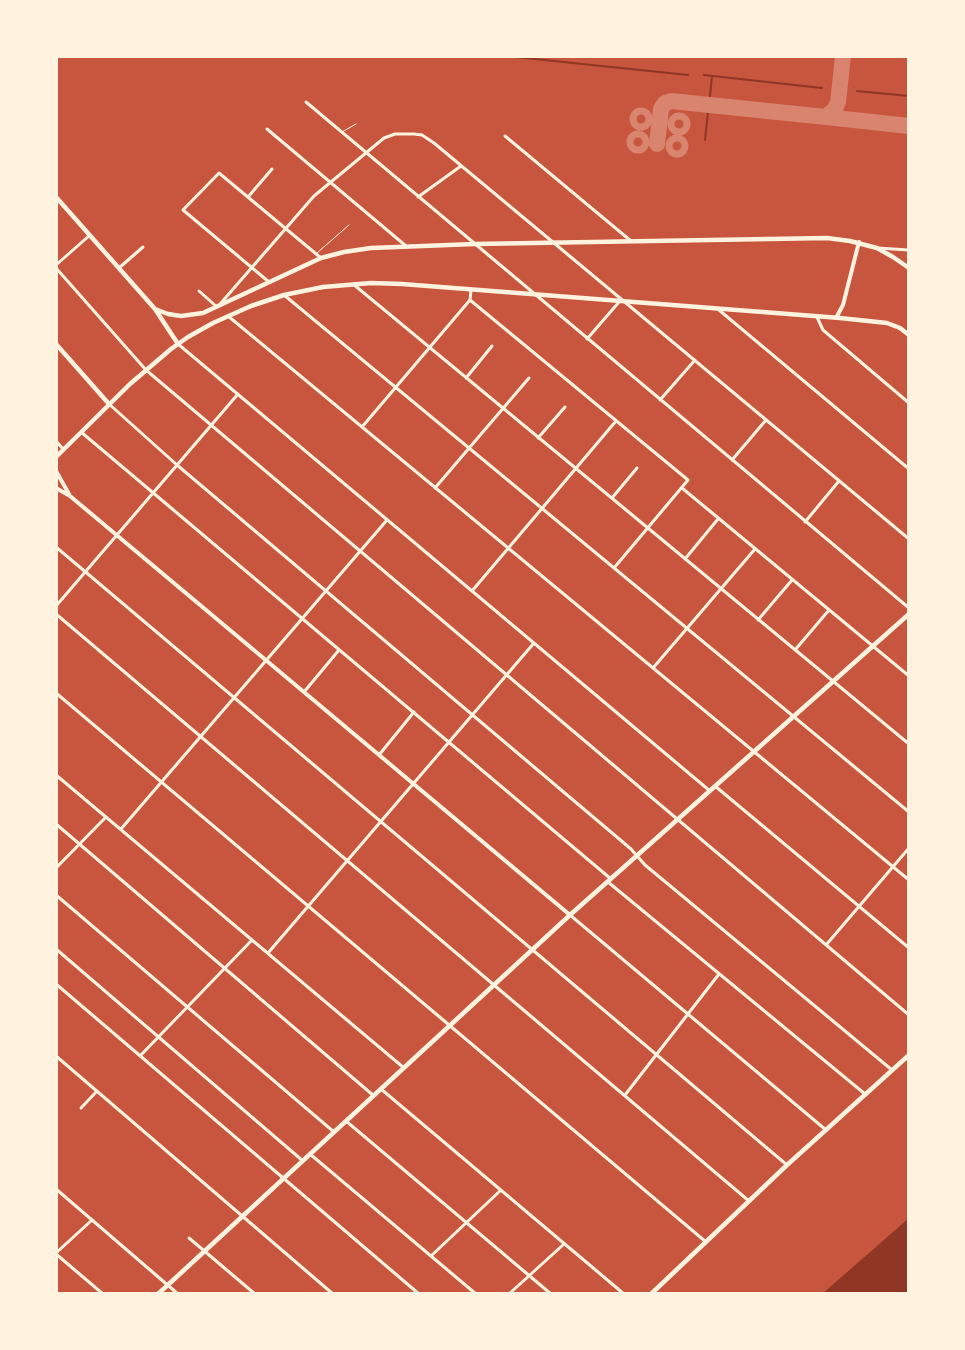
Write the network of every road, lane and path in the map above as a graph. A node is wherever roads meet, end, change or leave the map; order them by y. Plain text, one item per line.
1 (306, 102) dead end
2 (356, 124) dead end
3 (267, 129) dead end
4 (342, 133) junction
5 (505, 136) dead end
6 (366, 153) junction
7 (461, 166) junction
8 (272, 169) dead end
9 (331, 183) junction
10 (56, 197) edge
11 (248, 197) junction
12 (418, 197) junction
13 (349, 225) dead end
14 (285, 228) junction
15 (90, 235) junction
16 (631, 241) junction
17 (858, 242) junction
18 (554, 243) junction
19 (475, 244) junction
20 (143, 246) dead end
21 (406, 247) junction
22 (877, 248) junction
23 (897, 249) junction
24 (909, 250) edge
25 (316, 254) junction
26 (893, 256) junction
27 (321, 258) junction
28 (56, 266) edge
29 (119, 268) junction
30 (252, 268) junction
31 (909, 268) edge
32 (269, 282) junction
33 (353, 284) junction
34 (471, 290) junction
35 (199, 291) dead end
36 (284, 295) junction
37 (536, 295) junction
38 (470, 300) junction
39 (619, 302) junction
40 (626, 302) junction
41 (218, 308) junction
42 (156, 309) junction
43 (719, 309) junction
44 (228, 316) junction
45 (817, 317) junction
46 (836, 318) junction
47 (909, 335) edge
48 (587, 338) junction
49 (56, 344) edge
50 (178, 344) junction
51 (492, 346) dead end
52 (430, 348) junction
53 (695, 360) junction
54 (146, 370) junction
55 (466, 378) junction
56 (528, 378) dead end
57 (396, 388) junction
58 (238, 394) junction
59 (660, 400) junction
60 (909, 403) edge
61 (109, 404) junction
62 (564, 407) dead end
63 (503, 408) junction
64 (766, 420) junction
65 (616, 421) junction
66 (211, 425) junction
67 (362, 427) junction
68 (81, 432) junction
69 (538, 438) junction
70 (56, 441) edge
71 (469, 448) junction
72 (64, 450) junction
73 (56, 457) edge
74 (732, 460) junction
75 (177, 465) junction
76 (575, 468) junction
77 (637, 468) dead end
78 (909, 469) edge
79 (56, 471) edge
80 (839, 480) junction
81 (56, 488) edge
82 (435, 488) junction
83 (682, 488) junction
84 (153, 493) junction
85 (70, 496) junction
86 (612, 498) junction
87 (542, 508) junction
88 (718, 519) junction
89 (388, 520) junction
90 (806, 522) junction
91 (648, 528) junction
92 (117, 535) junction
93 (909, 539) edge
94 (56, 547) edge
95 (508, 548) junction
96 (755, 549) junction
97 (360, 551) junction
98 (685, 559) junction
99 (614, 568) junction
100 (86, 572) junction
101 (792, 580) junction
102 (721, 589) junction
103 (326, 591) junction
104 (472, 591) junction
105 (56, 606) edge
106 (909, 608) edge
107 (829, 610) junction
108 (56, 614) edge
109 (909, 614) edge
110 (302, 619) junction
111 (758, 620) junction
112 (687, 628) junction
113 (534, 643) junction
114 (872, 646) junction
115 (339, 650) junction
116 (795, 650) junction
117 (266, 661) junction
118 (653, 668) junction
119 (506, 675) junction
120 (909, 676) edge
121 (833, 682) junction
122 (304, 692) junction
123 (56, 693) edge
124 (234, 698) junction
125 (414, 712) junction
126 (472, 714) junction
127 (793, 716) junction
128 (201, 737) junction
129 (449, 742) junction
130 (909, 744) edge
131 (754, 752) junction
132 (379, 755) junction
133 (56, 775) edge
134 (162, 782) junction
135 (413, 784) junction
136 (715, 786) junction
137 (710, 791) junction
138 (909, 812) edge
139 (106, 817) junction
140 (678, 820) junction
141 (381, 821) junction
142 (56, 824) edge
143 (121, 829) junction
144 (80, 844) junction
145 (909, 848) edge
146 (637, 855) junction
147 (347, 861) junction
148 (892, 867) junction
149 (56, 868) edge
150 (609, 880) junction
151 (909, 880) edge
152 (56, 895) edge
153 (308, 906) junction
154 (859, 906) junction
155 (570, 915) junction
156 (252, 940) junction
157 (826, 945) junction
158 (909, 948) edge
159 (56, 949) edge
160 (532, 950) junction
161 (268, 953) junction
162 (225, 968) junction
163 (719, 974) junction
164 (56, 984) edge
165 (494, 985) junction
166 (188, 1007) junction
167 (688, 1014) junction
168 (909, 1015) edge
169 (450, 1026) junction
170 (159, 1037) junction
171 (656, 1054) junction
172 (909, 1055) edge
173 (56, 1056) edge
174 (140, 1056) junction
175 (404, 1068) junction
176 (892, 1070) junction
177 (381, 1089) junction
178 (97, 1091) junction
179 (865, 1094) junction
180 (625, 1095) junction
181 (374, 1096) junction
182 (81, 1108) dead end
183 (346, 1121) junction
184 (826, 1130) junction
185 (334, 1132) junction
186 (310, 1154) junction
187 (303, 1161) junction
188 (787, 1165) junction
189 (284, 1178) junction
190 (56, 1189) edge
191 (501, 1190) junction
192 (749, 1201) junction
193 (243, 1216) junction
194 (92, 1220) junction
195 (467, 1223) junction
196 (189, 1238) dead end
197 (706, 1242) junction
198 (565, 1244) junction
199 (204, 1251) junction
200 (56, 1254) edge
201 (432, 1256) junction
202 (529, 1276) junction
203 (168, 1285) junction
204 (103, 1294) edge
205 (158, 1294) edge
206 (178, 1294) edge
207 (255, 1294) edge
208 (333, 1294) edge
209 (419, 1294) edge
210 (476, 1294) edge
211 (509, 1294) edge
212 (551, 1294) edge
213 (624, 1294) edge
214 (652, 1294) edge

1 - 4 street
2 - 4 lane
3 - 9 street
4 - 6 street
5 - 16 street
6 - 7 street
6 - 9 street
6 - 12 street
7 - 12 street
7 - 18 street
8 - 11 street
9 - 14 street
9 - 21 street
10 - 15 main road
11 - 14 street
11 - 30 street
12 - 19 street
13 - 25 lane
14 - 25 street
14 - 30 street
15 - 28 street
15 - 29 main road
16 - 17 main road
16 - 18 main road
17 - 22 main road
17 - 46 street
18 - 19 main road
18 - 40 street
19 - 21 main road
19 - 37 street
20 - 29 street
21 - 27 main road
22 - 23 street
22 - 26 main road
23 - 24 street
23 - 26 street
25 - 27 street
26 - 31 main road
27 - 32 main road
28 - 54 street
29 - 42 main road
30 - 32 street
30 - 41 street
32 - 41 main road
33 - 34 main road
33 - 36 main road
33 - 52 street
34 - 37 main road
34 - 38 street
35 - 41 street
36 - 44 main road
36 - 57 street
37 - 39 main road
37 - 48 street
38 - 52 street
38 - 65 street
39 - 40 main road
39 - 48 street
40 - 43 main road
40 - 53 street
41 - 42 main road
42 - 50 main road
43 - 45 main road
43 - 78 street
44 - 50 main road
44 - 67 street
45 - 46 main road
45 - 60 street
46 - 47 main road
48 - 59 street
49 - 61 main road
50 - 54 main road
50 - 58 street
51 - 55 street
52 - 55 street
52 - 57 street
53 - 59 street
53 - 64 street
54 - 61 main road
54 - 66 street
55 - 63 street
56 - 63 street
57 - 67 street
57 - 71 street
58 - 66 street
58 - 89 street
59 - 74 street
61 - 68 main road
61 - 75 street
62 - 69 street
63 - 69 street
63 - 71 street
64 - 74 street
64 - 80 street
65 - 76 street
65 - 83 street
66 - 75 street
66 - 97 street
67 - 82 street
68 - 72 main road
68 - 84 street
69 - 76 street
70 - 72 street
71 - 82 street
71 - 87 street
72 - 73 main road
74 - 90 street
75 - 84 street
75 - 103 street
76 - 86 street
76 - 87 street
77 - 86 street
79 - 85 street
80 - 90 street
80 - 93 street
81 - 85 street
82 - 95 street
83 - 88 street
83 - 91 street
84 - 92 street
84 - 110 street
85 - 92 street
86 - 91 street
87 - 95 street
87 - 99 street
88 - 96 street
88 - 98 street
89 - 97 street
89 - 104 street
90 - 106 street
91 - 98 street
91 - 99 street
92 - 100 street
92 - 117 street
94 - 100 street
95 - 104 street
95 - 118 street
96 - 101 street
96 - 102 street
97 - 103 street
97 - 119 street
98 - 102 street
99 - 112 street
100 - 105 street
100 - 124 street
101 - 107 street
101 - 111 street
102 - 111 street
102 - 112 street
103 - 110 street
103 - 126 street
104 - 113 street
107 - 114 street
107 - 116 street
108 - 128 street
109 - 114 main road
110 - 115 street
110 - 117 street
111 - 116 street
112 - 118 street
112 - 127 street
113 - 119 street
113 - 137 street
114 - 120 street
114 - 121 main road
115 - 122 street
115 - 125 street
116 - 121 street
117 - 122 street
117 - 124 street
118 - 131 street
119 - 126 street
119 - 140 street
121 - 127 main road
121 - 130 street
122 - 132 street
123 - 134 street
124 - 128 street
124 - 141 street
125 - 129 street
125 - 132 street
126 - 129 street
126 - 146 street
127 - 131 main road
127 - 138 street
128 - 134 street
128 - 147 street
129 - 135 street
129 - 150 street
131 - 136 main road
131 - 148 street
132 - 135 street
133 - 139 street
134 - 143 street
134 - 153 street
135 - 141 street
135 - 155 street
136 - 137 main road
136 - 154 street
137 - 140 main road
139 - 143 street
139 - 144 street
140 - 146 main road
140 - 157 street
141 - 147 street
141 - 160 street
142 - 144 street
143 - 156 street
144 - 149 street
144 - 162 street
145 - 148 street
146 - 150 main road
146 - 176 street
147 - 153 street
147 - 165 street
148 - 151 street
148 - 154 street
150 - 155 main road
150 - 163 street
152 - 166 street
153 - 161 street
153 - 169 street
154 - 157 street
154 - 158 street
155 - 160 main road
155 - 167 street
156 - 161 street
156 - 162 street
157 - 168 street
159 - 170 street
160 - 165 main road
160 - 171 street
161 - 175 street
162 - 166 street
162 - 181 street
163 - 167 street
163 - 179 street
164 - 174 street
165 - 169 main road
165 - 180 street
166 - 170 street
166 - 185 street
167 - 171 street
167 - 184 street
169 - 175 main road
169 - 197 street
170 - 174 street
170 - 187 street
171 - 180 street
171 - 188 street
172 - 176 main road
173 - 178 street
174 - 189 street
175 - 177 main road
176 - 179 main road
177 - 181 main road
177 - 191 street
178 - 182 street
178 - 193 street
179 - 184 main road
180 - 192 street
181 - 183 main road
183 - 185 main road
183 - 195 street
184 - 188 main road
185 - 186 main road
186 - 187 main road
186 - 201 street
187 - 189 main road
188 - 192 main road
189 - 193 main road
189 - 209 street
190 - 194 street
191 - 195 street
191 - 198 street
192 - 197 main road
193 - 199 main road
193 - 208 street
194 - 200 street
194 - 203 street
195 - 201 street
195 - 202 street
196 - 199 street
197 - 214 main road
198 - 202 street
198 - 213 street
199 - 203 main road
199 - 207 street
200 - 204 street
201 - 210 street
202 - 211 street
202 - 212 street
203 - 205 main road
203 - 206 street

